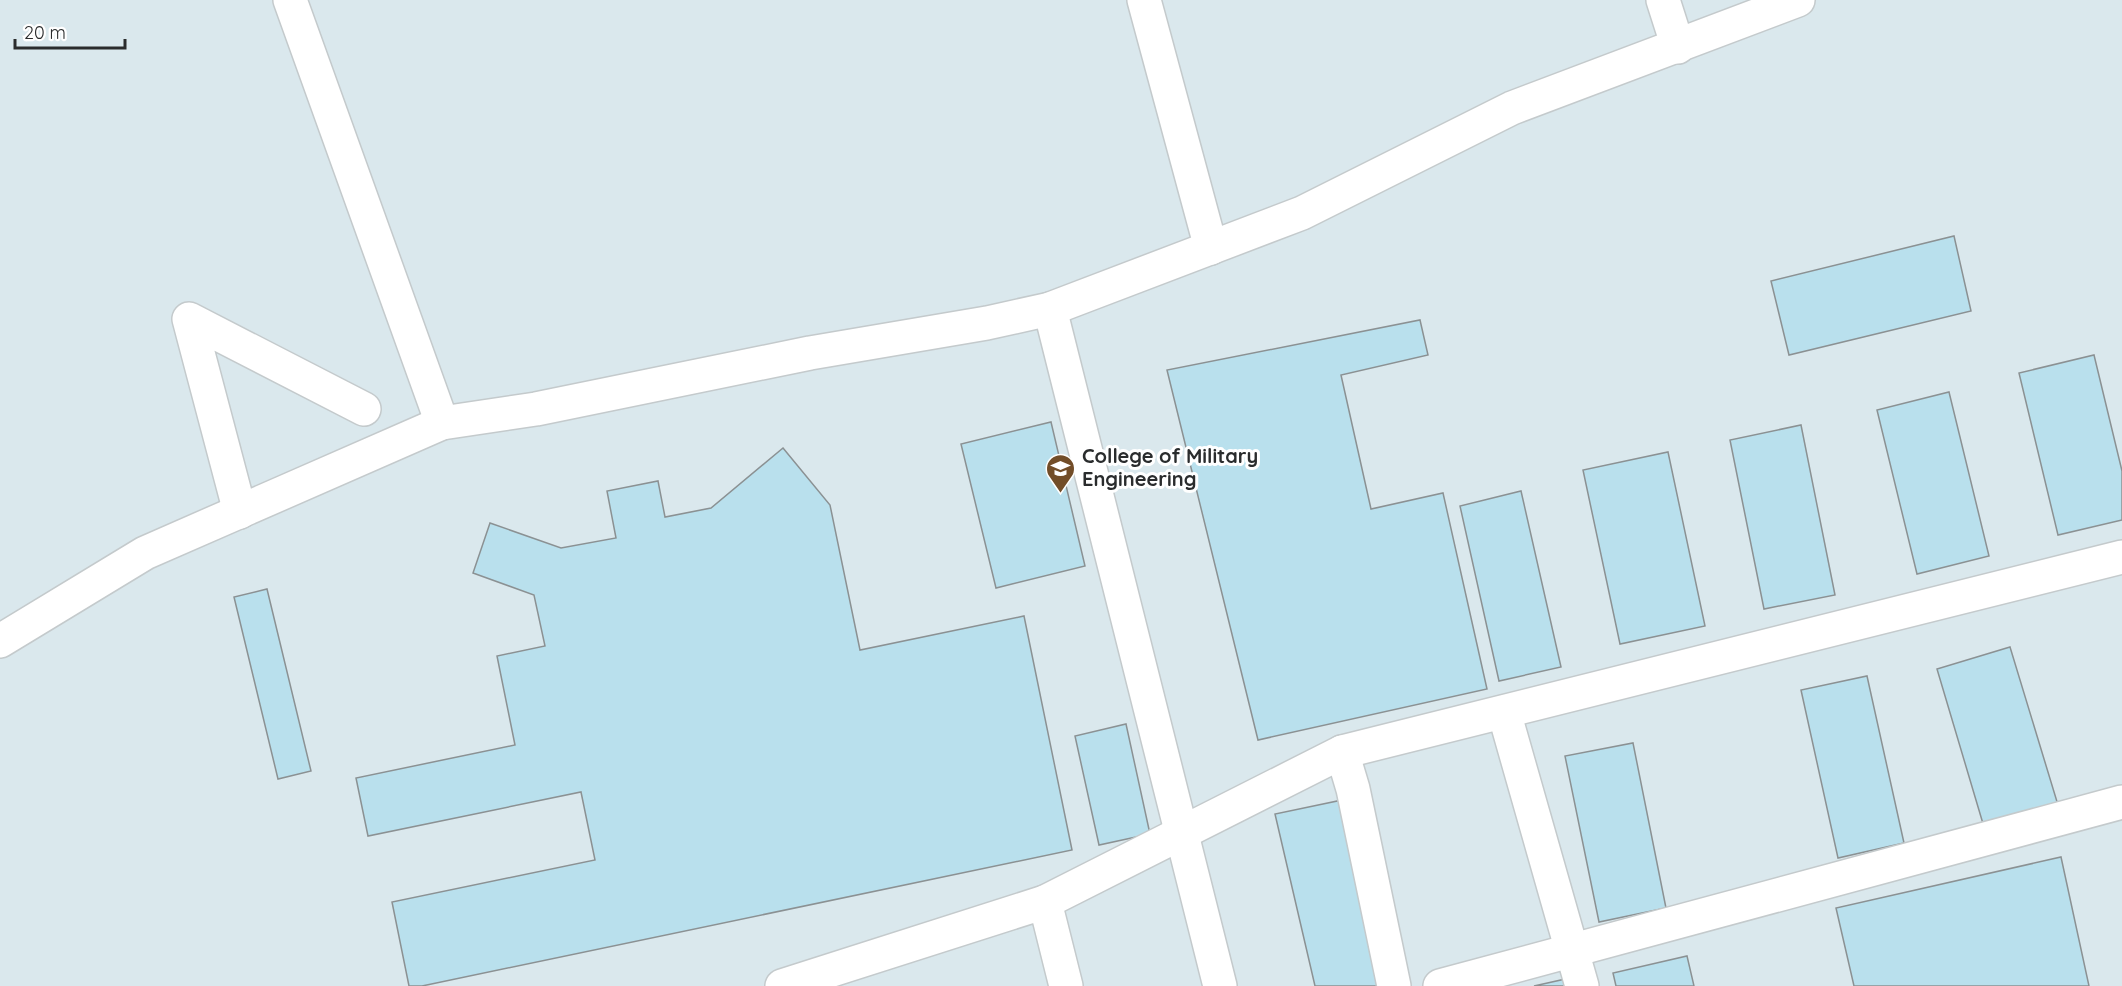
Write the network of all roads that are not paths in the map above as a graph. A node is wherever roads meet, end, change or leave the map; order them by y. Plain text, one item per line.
1 (290, 0) edge
2 (1144, 0) edge
3 (1663, 0) edge
4 (1798, 0) edge
5 (1678, 47) junction
6 (1211, 248) junction
7 (1050, 309) junction
8 (364, 409) dead end
9 (442, 423) junction
10 (240, 512) junction
11 (2122, 557) edge
12 (0, 641) edge
13 (1504, 711) junction
14 (1342, 752) junction
15 (2122, 802) edge
16 (1180, 834) junction
17 (1045, 902) junction
18 (1573, 951) junction
19 (782, 986) edge
20 (1066, 986) edge
21 (1220, 986) edge
22 (1394, 986) edge
23 (1440, 986) edge
24 (1581, 986) edge

1 - 9 lane
2 - 6 lane
3 - 5 lane
4 - 5 lane
5 - 6 lane
6 - 7 lane
7 - 9 lane
7 - 16 lane
8 - 10 lane
9 - 10 lane
10 - 12 lane
11 - 13 lane
13 - 14 lane
13 - 18 lane
14 - 16 lane
14 - 22 lane
15 - 18 lane
16 - 17 lane
16 - 21 lane
17 - 19 lane
17 - 20 lane
18 - 23 lane
18 - 24 lane

